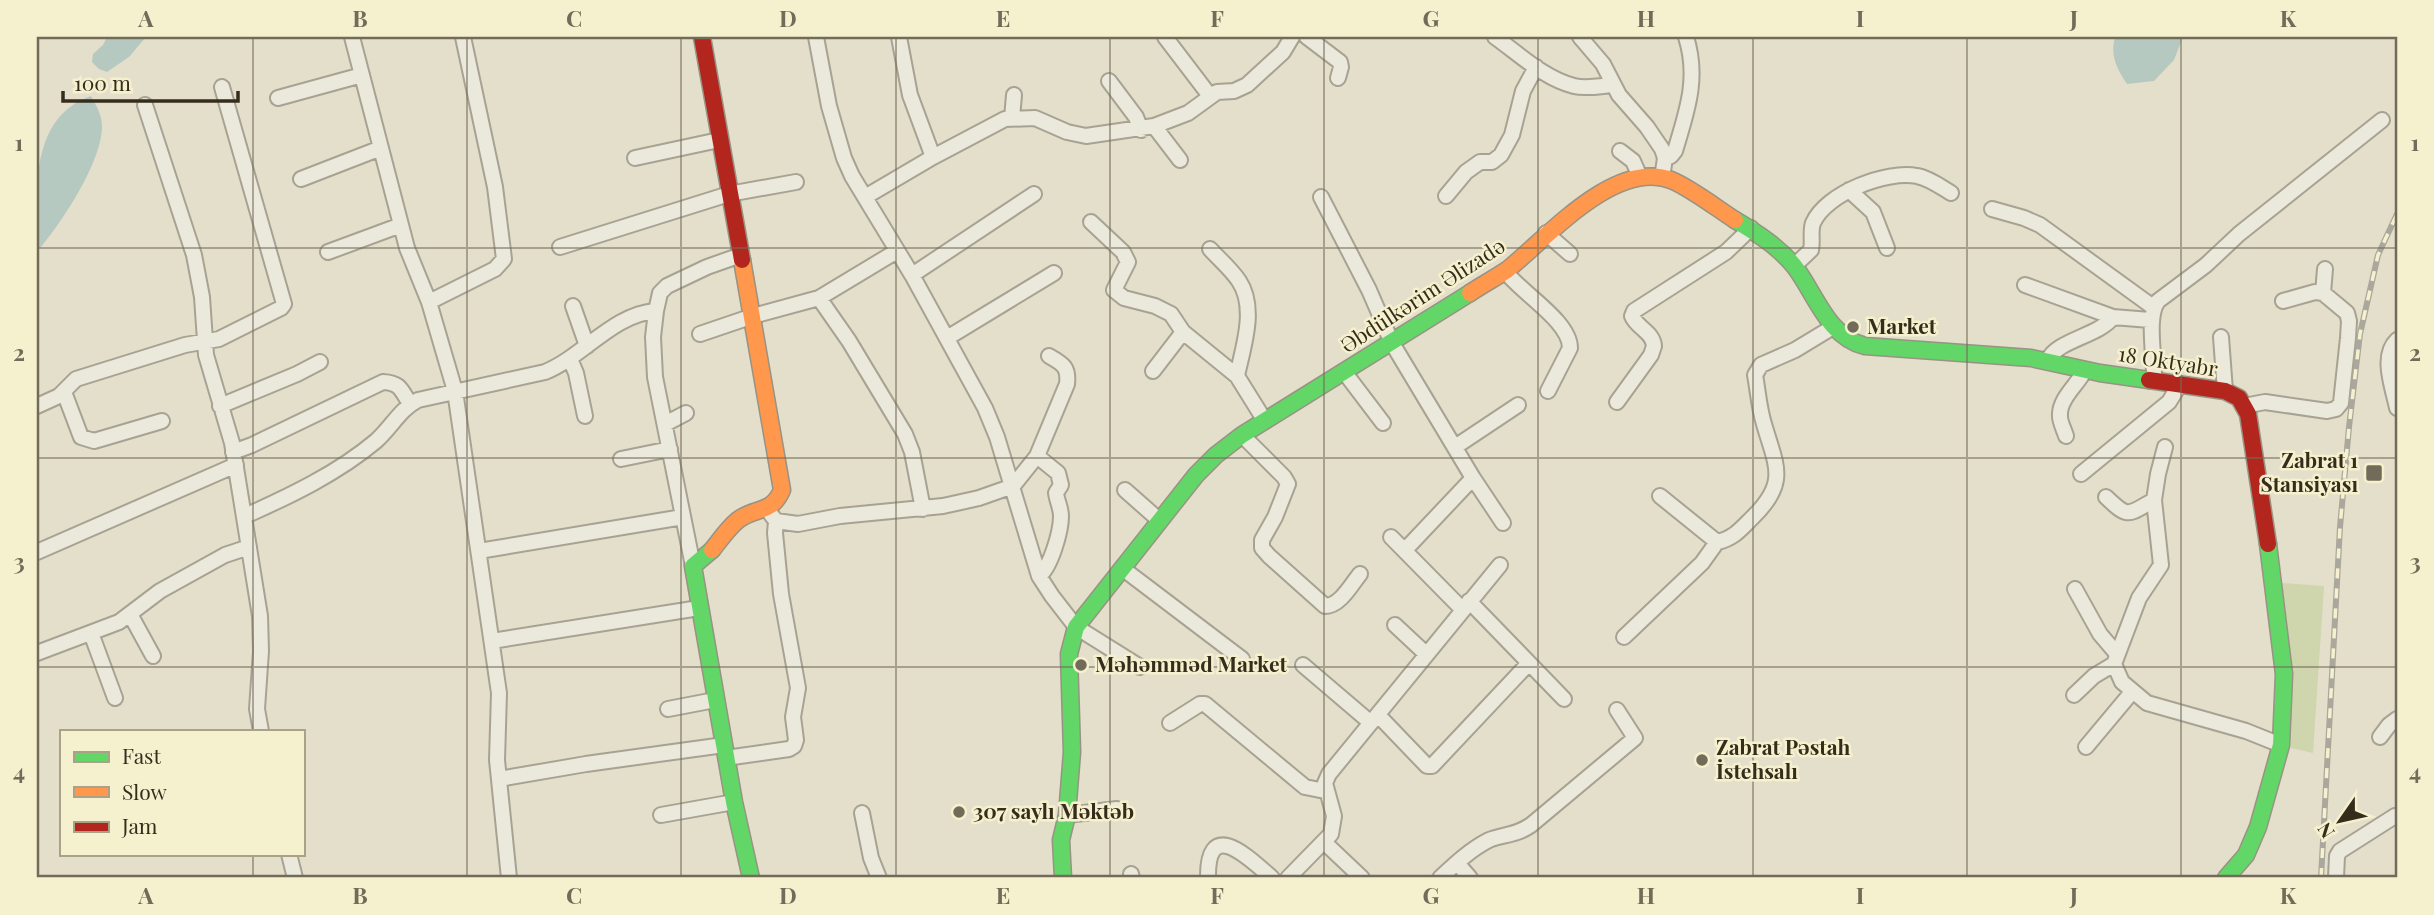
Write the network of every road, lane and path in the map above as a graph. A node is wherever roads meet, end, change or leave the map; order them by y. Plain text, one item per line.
1 (352, 37) edge
2 (463, 37) edge
3 (702, 37) edge
4 (816, 37) edge
5 (899, 37) edge
6 (1165, 37) edge
7 (1292, 37) edge
8 (1307, 37) edge
9 (1495, 37) edge
10 (1580, 37) edge
11 (1686, 37) edge
12 (1536, 67) junction
13 (362, 75) junction
14 (1338, 78) dead end
15 (1109, 81) dead end
16 (1613, 85) junction
17 (222, 87) dead end
18 (1014, 95) dead end
19 (1210, 96) junction
20 (278, 98) dead end
21 (145, 105) dead end
22 (1012, 118) junction
23 (2382, 120) dead end
24 (1148, 128) junction
25 (719, 140) junction
26 (381, 148) junction
27 (1620, 150) dead end
28 (933, 157) junction
29 (635, 158) dead end
30 (1665, 158) junction
31 (1180, 160) dead end
32 (1640, 177) junction
33 (1662, 178) junction
34 (301, 179) dead end
35 (796, 182) dead end
36 (1849, 190) junction
37 (1951, 193) dead end
38 (729, 194) junction
39 (1034, 194) dead end
40 (864, 197) junction
41 (1321, 197) dead end
42 (1446, 197) dead end
43 (1992, 209) dead end
44 (1091, 222) dead end
45 (401, 225) junction
46 (1751, 228) junction
47 (1546, 233) junction
48 (560, 247) dead end
49 (1887, 248) dead end
50 (1210, 249) dead end
51 (897, 251) junction
52 (328, 252) dead end
53 (1570, 254) dead end
54 (741, 255) junction
55 (1794, 266) junction
56 (2325, 269) dead end
57 (1505, 271) junction
58 (1054, 273) dead end
59 (912, 275) junction
60 (2025, 285) dead end
61 (2323, 293) junction
62 (819, 298) junction
63 (2283, 301) dead end
64 (429, 302) junction
65 (573, 306) dead end
66 (656, 311) junction
67 (2152, 314) junction
68 (753, 316) junction
69 (2113, 317) junction
70 (1833, 327) junction
71 (1183, 332) junction
72 (700, 334) dead end
73 (2221, 337) dead end
74 (947, 338) junction
75 (2397, 340) edge
76 (203, 342) junction
77 (1392, 343) junction
78 (587, 346) junction
79 (1049, 356) dead end
80 (570, 359) junction
81 (2048, 360) junction
82 (320, 362) dead end
83 (2085, 370) junction
84 (1153, 371) dead end
85 (1345, 373) junction
86 (1237, 376) junction
87 (2154, 380) junction
88 (2180, 384) junction
89 (455, 391) junction
90 (1548, 391) dead end
91 (2225, 391) junction
92 (64, 392) junction
93 (1617, 402) dead end
94 (410, 404) junction
95 (1518, 405) dead end
96 (37, 406) edge
97 (220, 406) junction
98 (2244, 406) junction
99 (2397, 408) edge
100 (686, 413) dead end
101 (586, 416) dead end
102 (162, 421) dead end
103 (1265, 421) junction
104 (1382, 422) dead end
105 (665, 424) junction
106 (1242, 435) junction
107 (2066, 436) dead end
108 (1455, 447) junction
109 (2165, 447) dead end
110 (670, 449) junction
111 (1037, 456) junction
112 (235, 458) junction
113 (621, 459) dead end
114 (2081, 474) dead end
115 (1473, 478) junction
116 (1013, 486) junction
117 (1125, 490) dead end
118 (1660, 496) dead end
119 (2106, 497) dead end
120 (2154, 500) junction
121 (923, 509) junction
122 (772, 515) junction
123 (245, 516) junction
124 (683, 517) junction
125 (1159, 520) junction
126 (1503, 523) dead end
127 (1391, 537) dead end
128 (1717, 542) junction
129 (249, 547) junction
130 (1405, 550) junction
131 (479, 551) junction
132 (37, 552) edge
133 (1500, 565) dead end
134 (693, 566) junction
135 (1122, 568) junction
136 (1360, 574) dead end
137 (1040, 576) junction
138 (2075, 589) dead end
139 (1465, 605) junction
140 (699, 608) junction
141 (131, 614) junction
142 (1395, 625) dead end
143 (1076, 627) junction
144 (92, 633) junction
145 (1624, 637) dead end
146 (492, 641) junction
147 (37, 653) edge
148 (1426, 654) junction
149 (153, 656) dead end
150 (1242, 659) dead end
151 (2115, 659) junction
152 (1529, 663) junction
153 (1303, 665) dead end
154 (1140, 667) dead end
155 (2132, 692) junction
156 (2074, 695) dead end
157 (116, 698) dead end
158 (1564, 699) dead end
159 (715, 700) junction
160 (668, 709) dead end
161 (1617, 710) dead end
162 (1374, 719) junction
163 (2397, 719) edge
164 (1170, 723) dead end
165 (261, 730) edge
166 (2380, 737) dead end
167 (2281, 745) junction
168 (2087, 747) dead end
169 (725, 751) junction
170 (499, 779) junction
171 (1325, 791) junction
172 (734, 802) junction
173 (1117, 809) dead end
174 (862, 813) dead end
175 (661, 815) dead end
176 (1067, 815) junction
177 (2395, 816) dead end
178 (1324, 842) junction
179 (290, 856) edge
180 (1457, 863) junction
181 (295, 878) edge
182 (509, 878) edge
183 (751, 878) edge
184 (878, 878) edge
185 (1063, 878) edge
186 (1208, 878) edge
187 (1272, 878) edge
188 (1288, 878) edge
189 (1362, 878) edge
190 (1440, 878) edge
191 (1470, 878) edge
192 (2226, 878) edge
193 (2336, 878) edge

1 - 13 street
2 - 64 street
3 - 25 street
4 - 40 street
5 - 28 street
6 - 19 street
7 - 19 street
8 - 14 street
9 - 12 street
10 - 16 street
11 - 30 street
12 - 16 street
12 - 42 street
13 - 20 street
13 - 26 street
15 - 24 street
16 - 30 street
17 - 76 street
18 - 22 street
19 - 24 street
21 - 76 street
22 - 24 street
22 - 28 street
23 - 67 street
24 - 31 street
25 - 29 street
25 - 38 street
26 - 34 street
26 - 45 street
27 - 32 street
28 - 40 street
30 - 33 street
32 - 33 street, Əbdülkərim Əlizadə
32 - 47 street, Əbdülkərim Əlizadə
33 - 46 street, 18 Oktyabr
35 - 38 street
36 - 37 street
36 - 49 street
36 - 55 street
38 - 48 street
38 - 54 street
39 - 59 street
40 - 51 street
41 - 77 street
43 - 67 street
44 - 71 street
45 - 52 street
45 - 64 street
46 - 55 street, 18 Oktyabr
46 - 93 street
47 - 53 street
47 - 57 street, Əbdülkərim Əlizadə
50 - 86 street
51 - 59 street
51 - 62 street
54 - 66 street
54 - 68 street
55 - 70 street, 18 Oktyabr
56 - 61 street
57 - 77 street, Əbdülkərim Əlizadə
57 - 90 street
58 - 74 street
59 - 74 street
60 - 69 street
61 - 63 street
61 - 98 street
62 - 68 street
62 - 121 street
64 - 89 street
65 - 78 street
66 - 78 street
66 - 105 street
67 - 69 street
67 - 87 street
68 - 72 street
68 - 122 street
69 - 81 street
70 - 81 street, 18 Oktyabr
70 - 128 street
71 - 84 street
71 - 86 street
73 - 91 street
74 - 116 street
75 - 99 street
76 - 92 street
76 - 97 street
77 - 85 street, Əbdülkərim Əlizadə
77 - 108 street
78 - 80 street
79 - 111 street
80 - 89 street
80 - 101 street
81 - 83 street, 18 Oktyabr
82 - 97 street
83 - 87 street, 18 Oktyabr
83 - 107 street
85 - 103 street, Əbdülkərim Əlizadə
85 - 104 street
86 - 103 street
87 - 88 street, 18 Oktyabr
88 - 91 street, 18 Oktyabr
88 - 114 street
89 - 94 street
89 - 131 street
91 - 98 street, 18 Oktyabr
92 - 96 street
92 - 102 street
94 - 112 street
94 - 123 street
95 - 108 street
97 - 112 street
98 - 167 street
100 - 105 street
103 - 106 street, Əbdülkərim Əlizadə
105 - 110 street
106 - 125 street, Əbdülkərim Əlizadə
106 - 136 street
108 - 115 street
109 - 120 street
110 - 113 street
110 - 124 street
111 - 116 street
111 - 137 street
112 - 123 street
112 - 132 street
115 - 126 street
115 - 130 street
116 - 121 street
116 - 137 street
117 - 125 street
118 - 128 street
119 - 120 street
120 - 151 street
121 - 122 street
122 - 134 street
122 - 169 street
123 - 129 street
124 - 131 street
124 - 134 street
125 - 135 street, Əbdülkərim Əlizadə
127 - 130 street
128 - 145 street
129 - 141 street
129 - 165 street
130 - 139 street
131 - 146 street
133 - 139 street
134 - 140 street
135 - 143 street, Əbdülkərim Əlizadə
135 - 150 street
137 - 143 street
138 - 151 street
139 - 148 street
139 - 152 street
140 - 146 street
140 - 159 street
141 - 144 street
141 - 149 street
142 - 148 street
143 - 154 street
143 - 176 street, Əbdülkərim Əlizadə
144 - 147 street
144 - 157 street
146 - 170 street
148 - 162 street
151 - 155 street
151 - 156 street
152 - 158 street
152 - 162 street
153 - 162 street
155 - 167 street
155 - 168 street
159 - 160 street
159 - 169 street
161 - 180 street
162 - 171 street
163 - 166 street
164 - 171 street
167 - 192 street
169 - 170 street
169 - 172 street
170 - 182 street
171 - 178 street
172 - 175 street
172 - 183 street
173 - 176 street
174 - 184 street
176 - 185 street, Əbdülkərim Əlizadə
177 - 193 street
178 - 188 street
178 - 189 street
179 - 181 street
180 - 190 street
180 - 191 street
186 - 187 street

